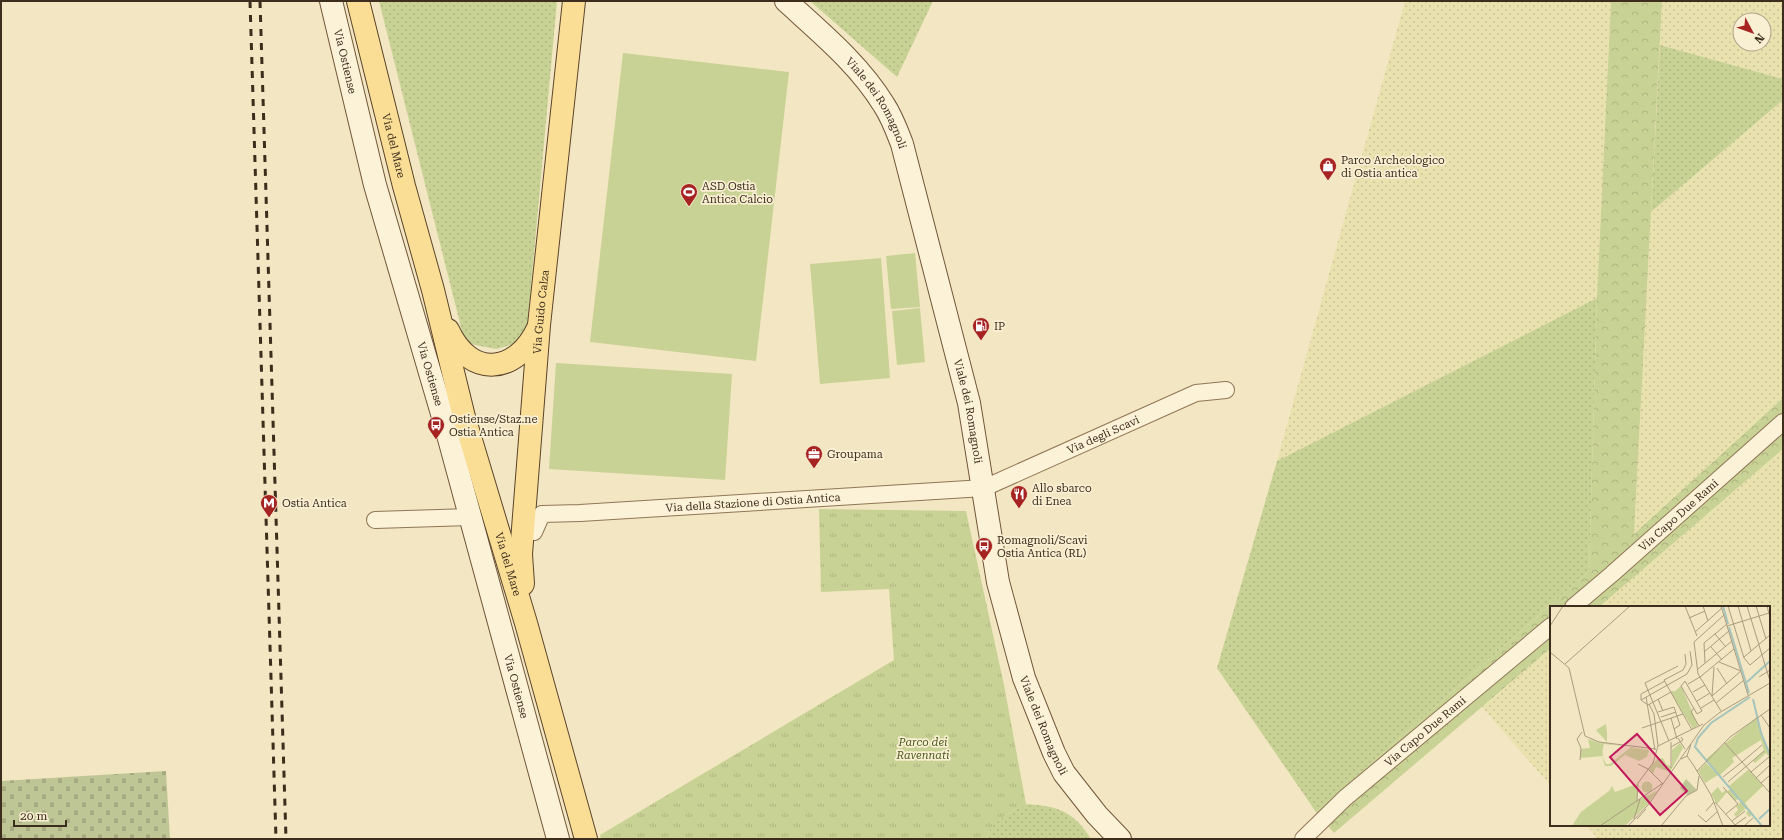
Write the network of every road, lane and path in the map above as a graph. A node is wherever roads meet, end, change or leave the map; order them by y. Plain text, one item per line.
1 (331, 1) edge
2 (358, 1) edge
3 (574, 1) edge
4 (786, 1) edge
5 (433, 290) junction
6 (539, 325) junction
7 (1226, 390) dead end
8 (1783, 422) edge
9 (984, 488) junction
10 (470, 517) junction
11 (375, 520) dead end
12 (534, 532) dead end
13 (1574, 606) edge
14 (526, 623) junction
15 (1550, 627) edge
16 (558, 839) edge
17 (586, 839) edge
18 (1120, 839) edge
19 (1303, 839) edge

1 - 10 main road, Via Ostiense
2 - 5 main road, Via del Mare
3 - 6 main road, Via Guido Calza
4 - 9 main road, Viale dei Romagnoli
5 - 6 main road, Via del Mare
5 - 14 main road, Via del Mare
6 - 14 main road, Via Guido Calza
7 - 9 street, Via degli Scavi
8 - 13 street, Via Capo Due Rami
9 - 12 street, Via della Stazione di Ostia Antica
9 - 18 main road, Viale dei Romagnoli
10 - 11 street
10 - 16 main road, Via Ostiense
14 - 17 main road, Via del Mare
15 - 19 street, Via Capo Due Rami

